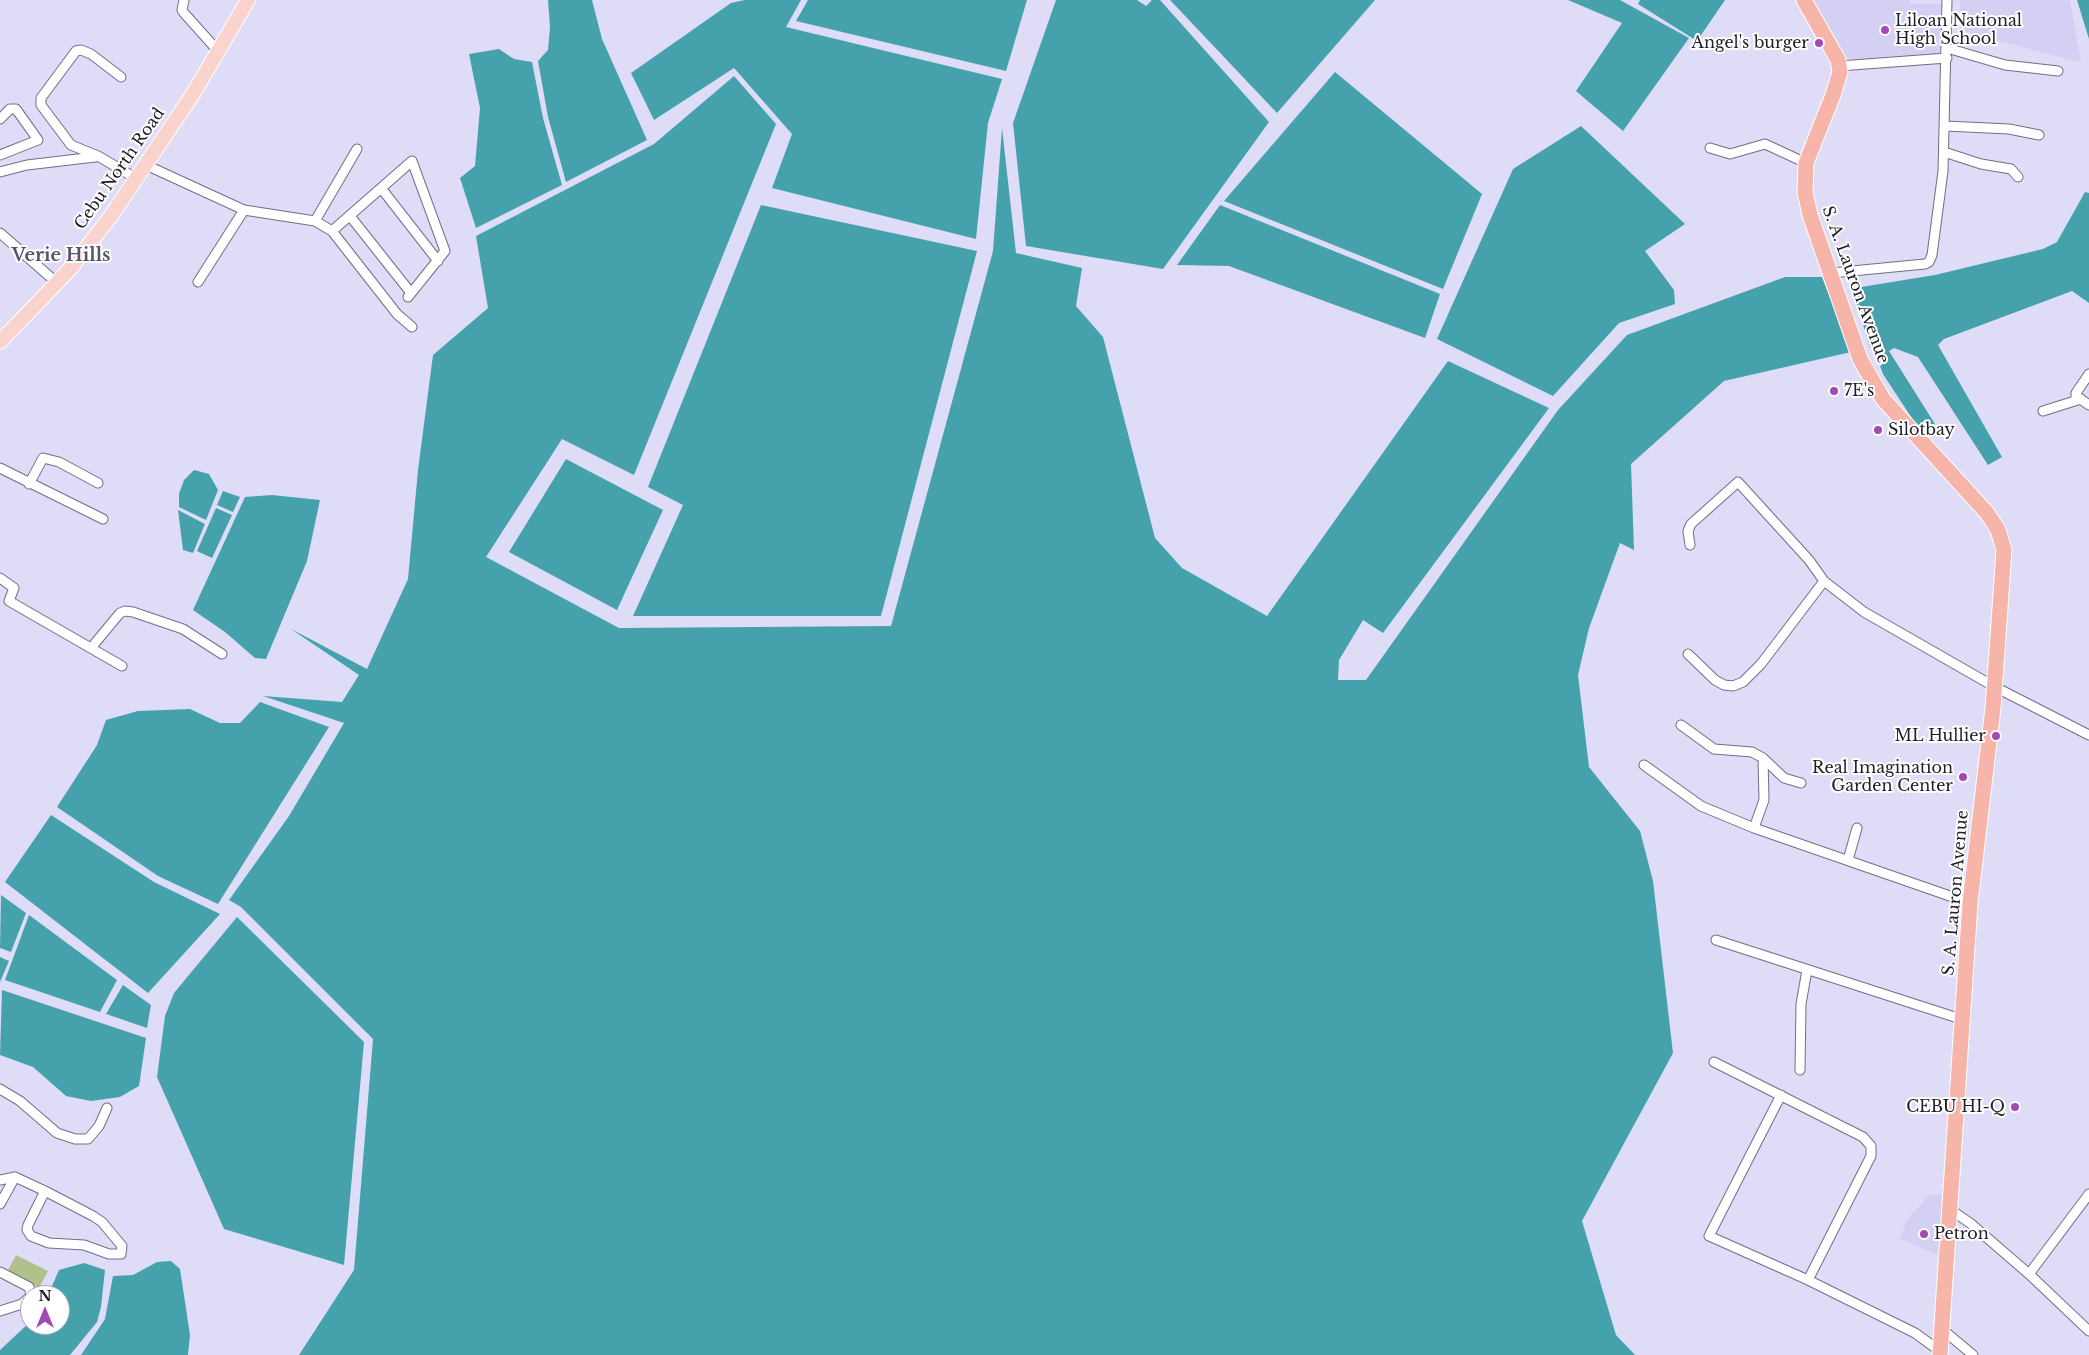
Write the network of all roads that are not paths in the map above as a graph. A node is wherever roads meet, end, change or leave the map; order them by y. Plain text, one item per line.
1 (184, 0) edge
2 (248, 0) edge
3 (1804, 0) edge
4 (1947, 0) edge
5 (1947, 48) junction
6 (218, 51) junction
7 (1947, 58) junction
8 (1839, 66) junction
9 (2058, 71) dead end
10 (122, 77) dead end
11 (0, 119) edge
12 (1945, 126) junction
13 (2040, 135) dead end
14 (1710, 148) dead end
15 (357, 149) dead end
16 (1944, 152) junction
17 (0, 155) edge
18 (98, 156) junction
19 (1806, 163) junction
20 (146, 165) junction
21 (0, 172) edge
22 (2018, 177) dead end
23 (137, 178) junction
24 (381, 188) junction
25 (244, 210) junction
26 (350, 216) junction
27 (315, 221) junction
28 (332, 231) junction
29 (0, 233) edge
30 (438, 262) junction
31 (1833, 279) junction
32 (198, 282) dead end
33 (57, 283) junction
34 (412, 327) dead end
35 (0, 342) edge
36 (2089, 374) edge
37 (2085, 402) edge
38 (2043, 411) dead end
39 (0, 468) edge
40 (98, 482) dead end
41 (29, 484) junction
42 (102, 519) dead end
43 (1690, 545) dead end
44 (0, 578) edge
45 (1824, 581) junction
46 (91, 648) junction
47 (222, 654) dead end
48 (1688, 654) dead end
49 (122, 666) dead end
50 (1994, 686) junction
51 (1681, 725) dead end
52 (2089, 735) edge
53 (1763, 758) junction
54 (1644, 764) dead end
55 (1801, 783) dead end
56 (1754, 828) junction
57 (1856, 828) dead end
58 (1848, 860) junction
59 (1970, 903) junction
60 (1716, 940) dead end
61 (1807, 970) junction
62 (1964, 1020) junction
63 (1714, 1062) dead end
64 (1800, 1070) dead end
65 (0, 1089) edge
66 (1780, 1095) junction
67 (107, 1108) dead end
68 (15, 1177) junction
69 (0, 1180) edge
70 (45, 1191) junction
71 (2089, 1194) edge
72 (0, 1204) edge
73 (1951, 1210) junction
74 (0, 1272) edge
75 (2029, 1274) junction
76 (1808, 1280) junction
77 (25, 1285) edge
78 (20, 1305) edge
79 (0, 1311) edge
80 (1943, 1330) junction
81 (2089, 1331) edge
82 (1940, 1353) edge
83 (1973, 1355) edge

1 - 6 street
2 - 6 main road, Cebu North Road
3 - 8 highway
4 - 5 street
5 - 7 street
5 - 9 street
6 - 20 main road, Cebu North Road
7 - 8 street
7 - 12 street
8 - 19 highway, S. A. Lauron Avenue
10 - 18 street
11 - 17 street
12 - 13 street
12 - 16 street
14 - 19 street
15 - 27 street
16 - 22 street
16 - 31 street
18 - 21 street
18 - 23 street
19 - 31 highway, S. A. Lauron Avenue
20 - 23 main road, Cebu North Road
20 - 25 street
23 - 33 main road, Cebu North Road
24 - 26 street
24 - 30 street
24 - 30 street
25 - 27 street
25 - 32 street
26 - 28 street
26 - 30 street
27 - 28 street
28 - 34 street
29 - 33 street
31 - 50 highway, S. A. Lauron Avenue
33 - 35 main road, Cebu North Road
36 - 37 street
37 - 38 street
39 - 41 street
40 - 41 street
41 - 42 street
43 - 45 street
44 - 46 street
45 - 48 street
45 - 50 street
46 - 47 street
46 - 49 street
50 - 52 street
50 - 59 highway, S. A. Lauron Avenue
51 - 53 street
53 - 55 street
53 - 56 street
54 - 56 street
56 - 58 street
57 - 58 street
58 - 59 street
59 - 62 highway, S. A. Lauron Avenue
60 - 61 street
61 - 62 street
61 - 64 street
62 - 73 highway, S. A. Lauron Avenue
63 - 66 street
65 - 67 street
66 - 76 street
66 - 76 street
68 - 69 street
68 - 70 street
68 - 72 street
70 - 70 street
71 - 75 street
73 - 75 street
73 - 80 highway, S. A. Lauron Avenue
74 - 77 street
75 - 81 street
76 - 82 street
78 - 79 street
80 - 82 highway, S. A. Lauron Avenue
80 - 83 street

